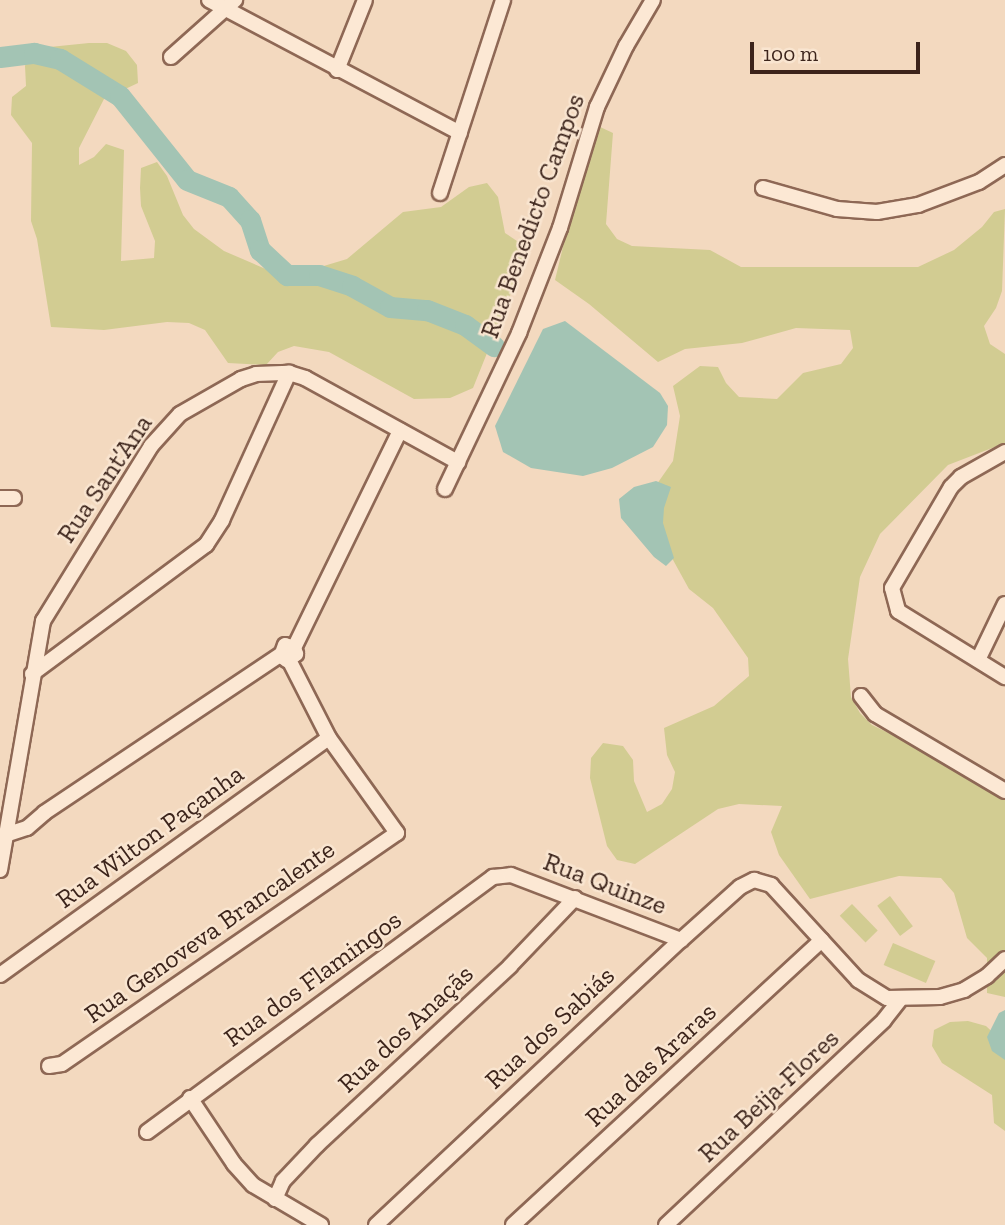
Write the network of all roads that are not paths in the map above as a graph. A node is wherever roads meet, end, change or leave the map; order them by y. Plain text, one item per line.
1 (209, 0) edge
2 (365, 0) edge
3 (503, 0) edge
4 (653, 0) edge
5 (230, 4) edge
6 (170, 57) dead end
7 (337, 70) junction
8 (460, 133) junction
9 (1005, 165) edge
10 (763, 188) dead end
11 (440, 193) dead end
12 (289, 373) junction
13 (400, 431) junction
14 (1005, 453) edge
15 (458, 462) junction
16 (445, 489) dead end
17 (1005, 604) edge
18 (288, 654) junction
19 (978, 660) junction
20 (32, 674) junction
21 (1005, 677) edge
22 (861, 696) dead end
23 (329, 738) junction
24 (1005, 791) edge
25 (12, 810) junction
26 (44, 813) junction
27 (8, 834) junction
28 (0, 870) edge
29 (512, 875) joint
30 (575, 898) junction
31 (681, 940) junction
32 (822, 940) junction
33 (1005, 959) edge
34 (0, 975) edge
35 (894, 998) junction
36 (49, 1066) dead end
37 (190, 1098) junction
38 (147, 1132) dead end
39 (275, 1199) junction
40 (321, 1225) edge
41 (376, 1225) edge
42 (513, 1225) edge
43 (666, 1225) edge

1 - 5 street
2 - 7 street
3 - 8 street
4 - 15 street, Rua Benedicto Campos
5 - 6 street
5 - 7 street
7 - 8 street
8 - 11 street
9 - 10 street
12 - 13 street, Rua Sant’Ana
12 - 20 street
12 - 20 street, Rua Sant’Ana
13 - 15 street, Rua Sant’Ana
13 - 18 street
14 - 19 street
15 - 16 street, Rua Benedicto Campos
17 - 19 street
18 - 23 street
18 - 26 street
19 - 21 street
20 - 25 street, Rua Sant’Ana
22 - 24 street
23 - 34 street, Rua Wilton Paçanha
23 - 36 street, Rua Genoveva Brancalente
25 - 26 street
25 - 27 street, Rua Sant’Ana
26 - 27 street
27 - 28 street, Rua Sant’Ana
29 - 30 street, Rua Quinze
29 - 37 street, Rua dos Flamingos
30 - 31 street, Rua Quinze
30 - 39 street, Rua dos Anaçãs
31 - 32 street, Rua dos Sabiás
31 - 41 street, Rua dos Sabiás
32 - 35 street
32 - 42 street, Rua das Araras
33 - 35 street
35 - 43 street, Rua Beija-Flores
37 - 38 street, Rua dos Flamingos
37 - 39 street
39 - 40 street

